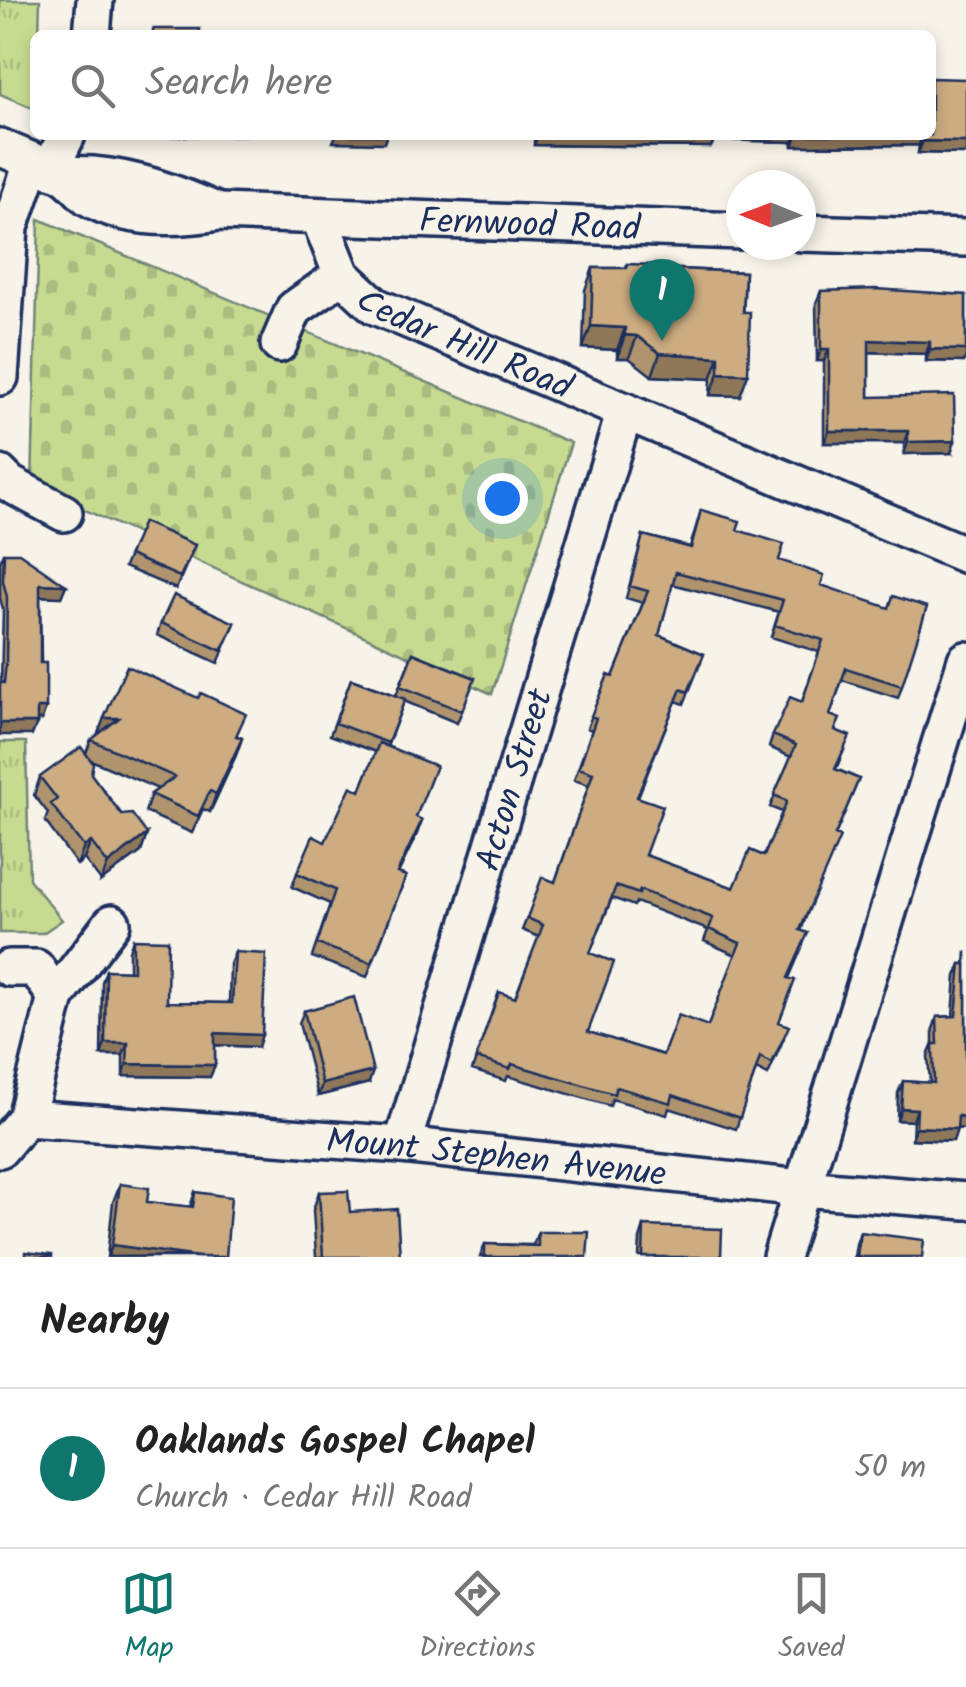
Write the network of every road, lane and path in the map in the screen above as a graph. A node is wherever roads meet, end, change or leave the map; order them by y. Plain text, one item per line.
1 (64, 140) edge
2 (0, 146) edge
3 (48, 169) junction
4 (320, 218) junction
5 (726, 231) edge
6 (816, 233) edge
7 (966, 238) edge
8 (342, 275) junction
9 (279, 344) dead end
10 (0, 377) edge
11 (626, 411) junction
12 (0, 474) edge
13 (64, 513) dead end
14 (966, 555) edge
15 (966, 660) edge
16 (112, 923) dead end
17 (9, 968) dead end
18 (56, 996) junction
19 (26, 1118) junction
20 (402, 1145) junction
21 (0, 1148) edge
22 (801, 1188) junction
23 (966, 1201) edge
24 (781, 1257) edge

1 - 3 street
2 - 3 street
3 - 4 street
3 - 10 street
4 - 5 street, Fernwood Road
4 - 8 street, Cedar Hill Road
6 - 7 street
8 - 9 street
8 - 11 street, Cedar Hill Road
11 - 14 street, Cedar Hill Road
11 - 20 street, Acton Street
12 - 13 street
15 - 22 street
16 - 18 street
17 - 18 street
18 - 19 street
19 - 20 street, Mount Stephen Avenue
19 - 21 street
20 - 22 street, Mount Stephen Avenue
22 - 23 street, Mount Stephen Avenue
22 - 24 street

